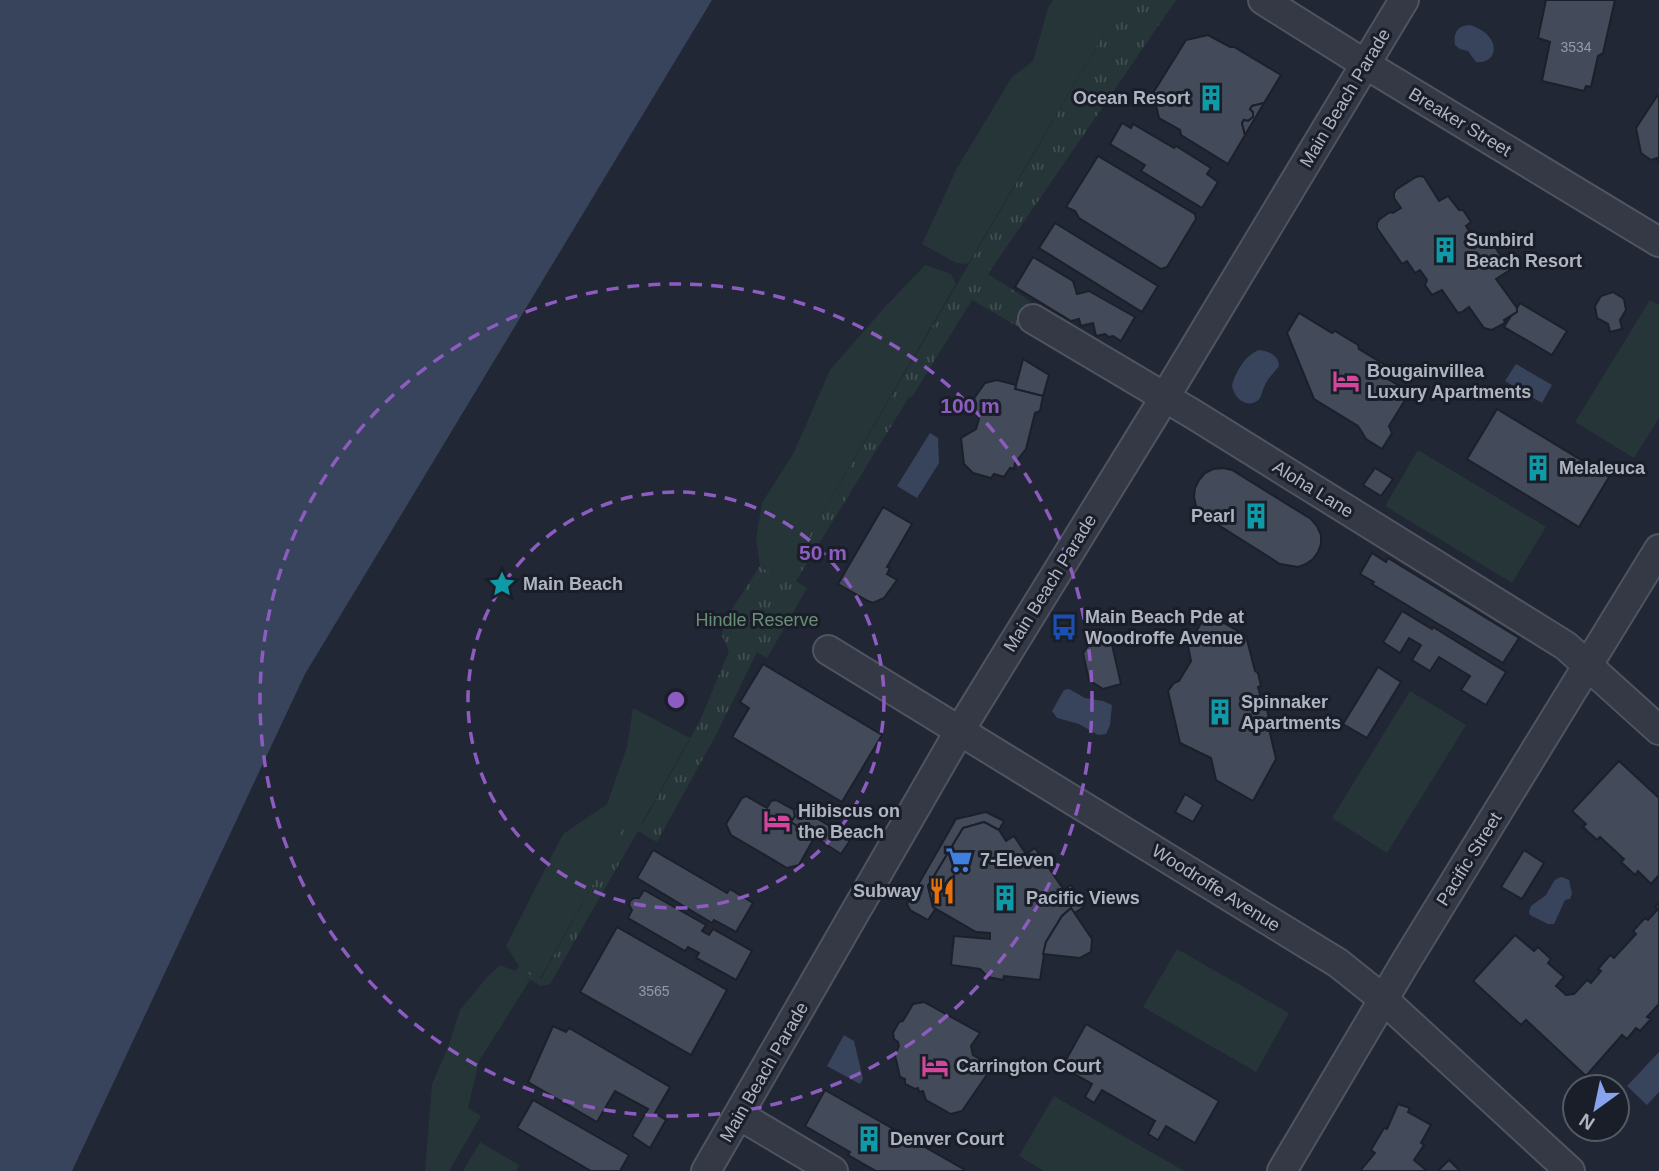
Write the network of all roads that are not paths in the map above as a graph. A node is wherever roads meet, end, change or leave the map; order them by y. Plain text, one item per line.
1 (1263, 0) edge
2 (1404, 0) edge
3 (1365, 64) junction
4 (1659, 242) edge
5 (1033, 319) dead end
6 (1165, 397) junction
7 (1659, 549) edge
8 (828, 650) dead end
9 (1588, 664) junction
10 (960, 730) junction
11 (1659, 730) edge
12 (1383, 999) junction
13 (739, 1115) junction
14 (706, 1171) edge
15 (834, 1171) edge
16 (1282, 1171) edge
17 (1570, 1171) edge

1 - 3 street, Breaker Street
2 - 3 street, Main Beach Parade
3 - 4 street, Breaker Street
3 - 6 street, Main Beach Parade
5 - 6 street, Aloha Lane
6 - 9 street, Aloha Lane
6 - 10 street, Main Beach Parade
7 - 9 street, Pacific Street
8 - 10 street, Woodroffe Avenue
9 - 11 street, Aloha Lane
9 - 12 street, Pacific Street
10 - 12 street, Woodroffe Avenue
10 - 13 street, Main Beach Parade
12 - 16 street, Pacific Street
12 - 17 street, Woodroffe Avenue
13 - 14 street, Main Beach Parade
13 - 15 street

